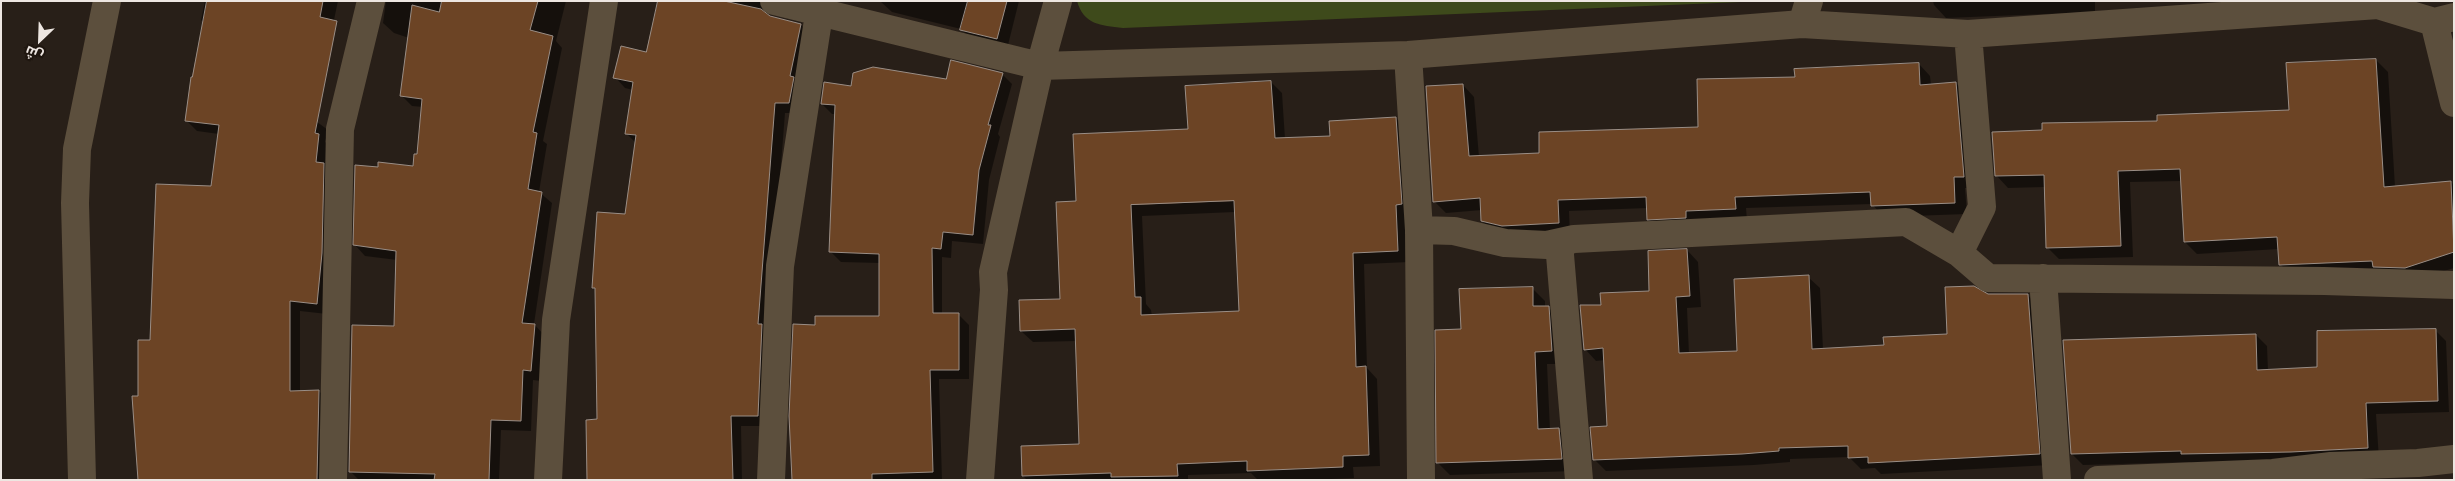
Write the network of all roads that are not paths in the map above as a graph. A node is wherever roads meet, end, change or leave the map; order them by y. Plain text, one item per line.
1 (107, 1) edge
2 (371, 1) edge
3 (604, 1) edge
4 (774, 1) edge
5 (1058, 1) edge
6 (819, 7) edge
7 (1806, 13) edge
8 (2444, 19) edge
9 (1968, 34) junction
10 (1408, 55) junction
11 (1040, 66) junction
12 (2454, 103) edge
13 (1419, 230) junction
14 (1559, 243) junction
15 (1959, 253) junction
16 (2044, 278) junction
17 (2454, 285) edge
18 (2454, 458) edge
19 (82, 480) edge
20 (334, 480) edge
21 (548, 480) edge
22 (771, 480) edge
23 (980, 480) edge
24 (1421, 480) edge
25 (1579, 480) edge
26 (2057, 480) edge
27 (2098, 480) edge

1 - 19 street
2 - 20 street
3 - 21 street
4 - 6 street
5 - 11 street
6 - 11 street
6 - 22 street
7 - 9 street
7 - 10 street
8 - 9 street
8 - 12 street
9 - 15 street
10 - 11 street
10 - 13 street
11 - 23 street
13 - 14 street
13 - 24 street
14 - 15 street
14 - 25 street
15 - 16 street
16 - 17 street
16 - 26 street
18 - 27 street

